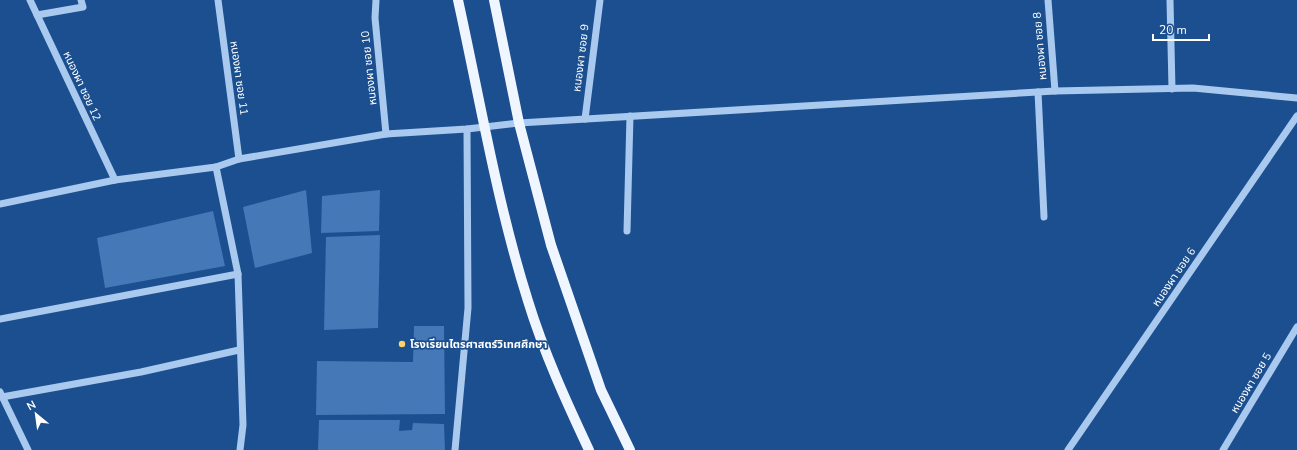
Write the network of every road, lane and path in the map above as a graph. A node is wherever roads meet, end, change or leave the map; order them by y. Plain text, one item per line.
1 (30, 0) edge
2 (81, 0) edge
3 (218, 0) edge
4 (376, 0) edge
5 (458, 0) edge
6 (494, 0) edge
7 (600, 0) edge
8 (1048, 0) edge
9 (1170, 0) edge
10 (37, 15) junction
11 (1172, 89) junction
12 (1055, 91) junction
13 (1038, 92) junction
14 (1297, 98) edge
15 (630, 116) junction
16 (1297, 116) edge
17 (585, 119) junction
18 (519, 122) junction
19 (486, 126) junction
20 (467, 128) junction
21 (386, 134) junction
22 (239, 159) junction
23 (216, 167) junction
24 (114, 180) junction
25 (0, 204) edge
26 (1044, 216) dead end
27 (627, 231) dead end
28 (238, 274) junction
29 (0, 319) edge
30 (1297, 327) edge
31 (239, 350) junction
32 (1, 395) edge
33 (28, 450) edge
34 (240, 450) edge
35 (455, 450) edge
36 (589, 450) edge
37 (630, 450) edge
38 (1068, 450) edge
39 (1223, 450) edge

1 - 10 street, หนองผา ซอย 12
2 - 10 street
3 - 22 street, หนองผา ซอย 11
4 - 21 street, หนองผา ซอย 10
5 - 19 main road
6 - 18 main road
7 - 17 street, หนองผา ซอย 9
8 - 12 street, หนองผา ซอย 8
9 - 11 street
10 - 24 street, หนองผา ซอย 12
11 - 12 street
11 - 14 street
12 - 13 street
13 - 15 street
13 - 26 street
15 - 17 street
15 - 27 street
16 - 38 street, หนองผา ซอย 6
17 - 18 street
18 - 19 street
18 - 37 main road
19 - 20 street
19 - 36 main road
20 - 21 street
20 - 35 street
21 - 22 street
22 - 23 street
23 - 24 street
23 - 28 street
24 - 25 street
28 - 29 street
28 - 31 street
30 - 39 street, หนองผา ซอย 5
31 - 32 street
31 - 34 street
32 - 33 street

